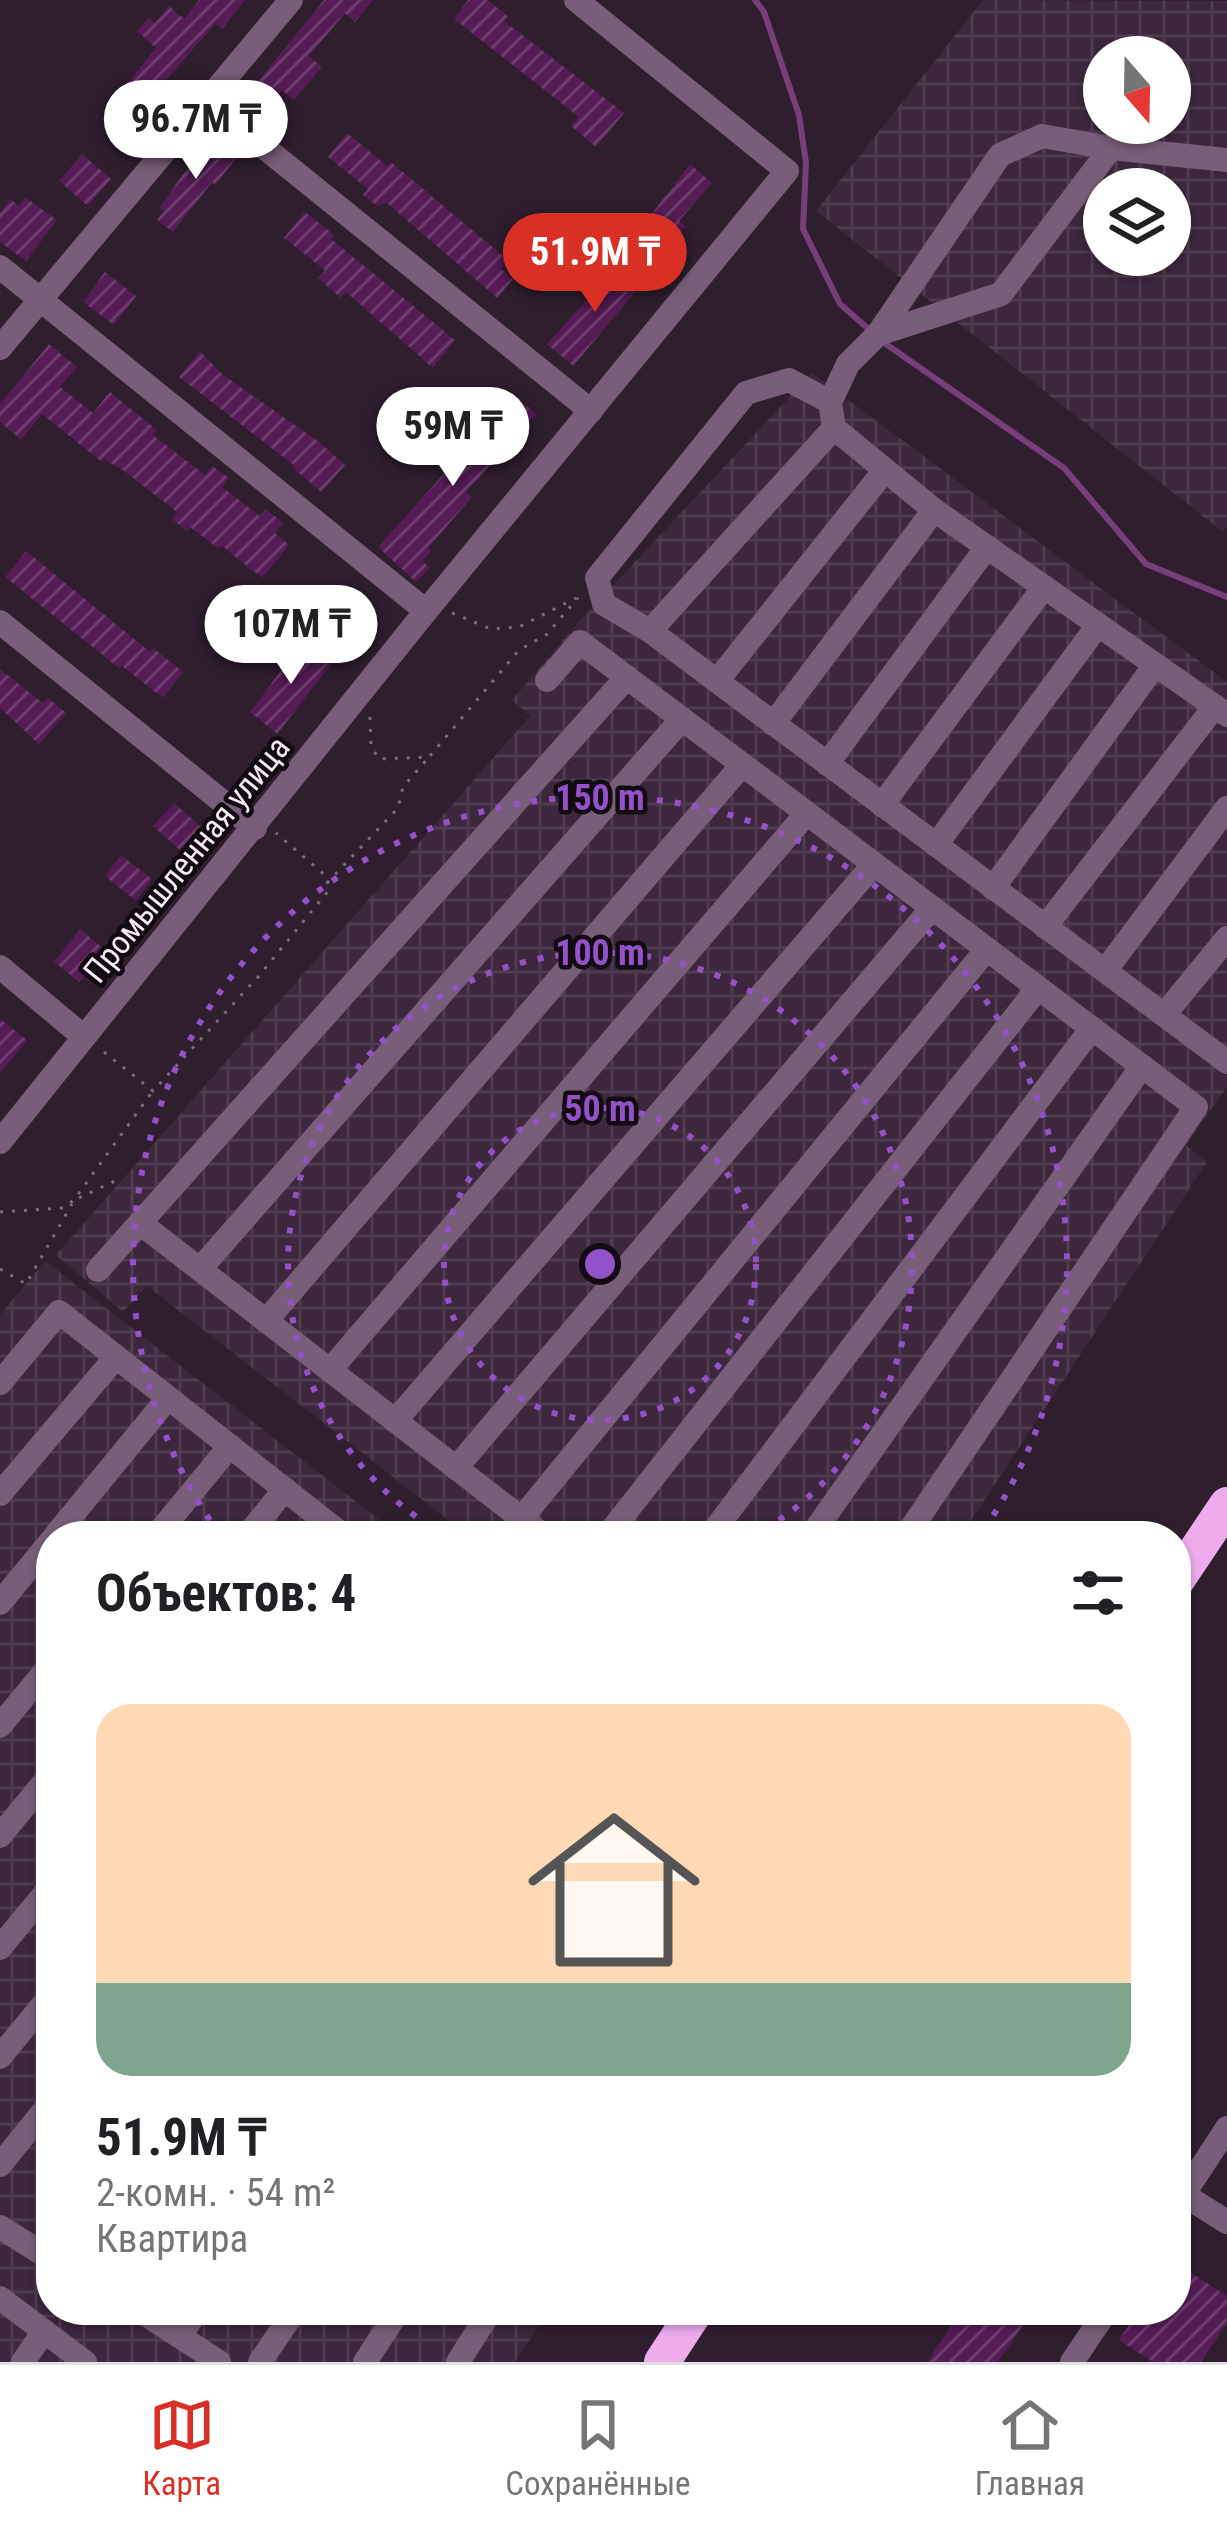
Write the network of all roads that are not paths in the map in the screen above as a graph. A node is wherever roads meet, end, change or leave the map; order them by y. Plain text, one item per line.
1 (290, 0) edge
2 (576, 0) edge
3 (208, 102) junction
4 (1111, 148) junction
5 (1227, 160) edge
6 (0, 267) edge
7 (40, 299) junction
8 (878, 334) junction
9 (0, 348) edge
10 (830, 402) junction
11 (591, 411) junction
12 (834, 428) junction
13 (885, 470) junction
14 (934, 510) junction
15 (987, 547) junction
16 (1044, 587) junction
17 (429, 608) junction
18 (0, 622) edge
19 (1099, 625) junction
20 (650, 632) junction
21 (1155, 665) junction
22 (627, 677) junction
23 (547, 680) dead end
24 (717, 681) junction
25 (1221, 711) edge
26 (682, 719) junction
27 (773, 724) junction
28 (827, 764) junction
29 (742, 765) junction
30 (882, 805) junction
31 (1227, 808) edge
32 (806, 813) junction
33 (258, 824) junction
34 (936, 845) junction
35 (874, 864) junction
36 (993, 888) junction
37 (932, 908) junction
38 (1045, 927) junction
39 (1227, 938) edge
40 (987, 949) junction
41 (0, 967) edge
42 (1105, 971) junction
43 (1038, 988) junction
44 (1164, 1015) junction
45 (1091, 1028) junction
46 (85, 1036) junction
47 (1227, 1063) edge
48 (1142, 1066) junction
49 (0, 1142) edge
50 (140, 1222) junction
51 (200, 1269) junction
52 (98, 1270) dead end
53 (266, 1321) junction
54 (116, 1357) junction
55 (330, 1370) junction
56 (0, 1383) edge
57 (168, 1398) junction
58 (395, 1421) junction
59 (230, 1446) junction
60 (456, 1468) junction
61 (285, 1490) junction
62 (0, 1494) edge
63 (1227, 1504) edge
64 (521, 1519) junction
65 (68, 1521) edge
66 (168, 1521) edge
67 (259, 1521) edge
68 (324, 1521) edge
69 (524, 1521) edge
70 (619, 1521) edge
71 (721, 1521) edge
72 (822, 1521) edge
73 (916, 1521) edge
74 (1191, 1558) edge
75 (36, 1560) edge
76 (0, 1604) edge
77 (36, 1682) edge
78 (0, 1726) edge
79 (36, 1792) edge
80 (0, 1836) edge
81 (36, 1904) edge
82 (0, 1948) edge
83 (36, 2013) edge
84 (0, 2057) edge
85 (36, 2121) edge
86 (1227, 2128) edge
87 (1211, 2153) junction
88 (1191, 2159) edge
89 (0, 2165) edge
90 (1191, 2183) edge
91 (1191, 2205) edge
92 (1227, 2222) edge
93 (0, 2227) edge
94 (36, 2243) edge
95 (0, 2298) edge
96 (164, 2325) edge
97 (187, 2325) edge
98 (285, 2325) edge
99 (389, 2325) edge
100 (481, 2325) edge
101 (686, 2325) edge
102 (1097, 2325) edge
103 (44, 2331) junction
104 (180, 2335) junction
105 (22, 2362) edge
106 (85, 2362) edge
107 (219, 2362) edge
108 (260, 2362) edge
109 (365, 2362) edge
110 (458, 2362) edge
111 (662, 2362) edge
112 (1072, 2362) edge

1 - 3 lane
2 - 11 lane, Промышленная улица
3 - 7 lane
3 - 11 lane
4 - 5 lane
4 - 8 lane
4 - 8 lane
6 - 7 lane
7 - 9 lane
7 - 17 lane
8 - 10 lane
10 - 12 lane
10 - 20 lane
11 - 17 lane, Промышленная улица
12 - 13 lane
12 - 20 lane
13 - 14 lane
13 - 24 lane
14 - 15 lane
14 - 27 lane
15 - 16 lane
15 - 28 lane
16 - 19 lane
16 - 30 lane
17 - 33 lane, Промышленная улица
18 - 33 lane
19 - 21 lane
19 - 34 lane
20 - 24 lane
21 - 25 lane
21 - 36 lane
22 - 23 lane
22 - 26 lane
22 - 50 lane
24 - 27 lane
25 - 38 lane
26 - 29 lane
26 - 51 lane
27 - 28 lane
28 - 30 lane
29 - 32 lane
29 - 53 lane
30 - 34 lane
31 - 42 lane
32 - 35 lane
32 - 55 lane
33 - 46 lane, Промышленная улица
34 - 36 lane
35 - 37 lane
35 - 58 lane
36 - 38 lane
37 - 40 lane
37 - 60 lane
38 - 42 lane
39 - 44 lane
40 - 43 lane
40 - 64 lane
41 - 46 lane
42 - 44 lane
43 - 45 lane
43 - 70 lane
44 - 47 lane
45 - 48 lane
45 - 71 lane
46 - 49 lane, Промышленная улица
48 - 72 lane
48 - 73 lane
50 - 51 lane
50 - 52 lane
51 - 53 lane
53 - 55 lane
54 - 56 lane
54 - 57 lane
54 - 62 lane
55 - 58 lane
57 - 59 lane
57 - 65 lane
58 - 60 lane
59 - 61 lane
59 - 66 lane
60 - 64 lane
61 - 67 lane
61 - 68 lane
63 - 74 highway
64 - 69 lane
75 - 76 lane
77 - 78 lane
79 - 80 lane
81 - 82 lane
83 - 84 lane
85 - 89 lane
86 - 87 lane
87 - 88 lane
87 - 90 lane
91 - 92 lane
93 - 94 lane
95 - 103 lane
96 - 104 lane
97 - 104 lane
98 - 108 lane
99 - 109 lane
100 - 110 lane
101 - 111 highway
102 - 112 lane
103 - 105 lane
103 - 106 lane
104 - 107 lane

